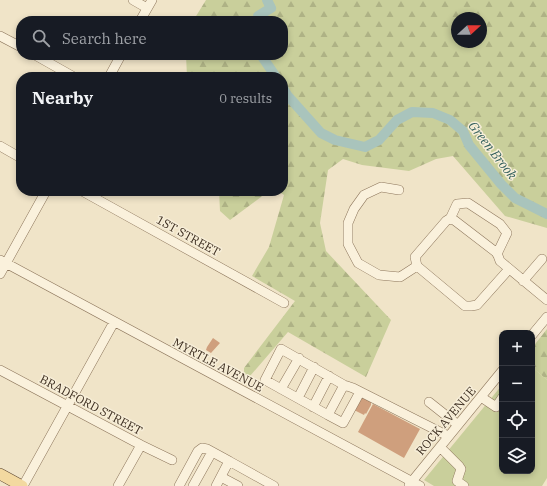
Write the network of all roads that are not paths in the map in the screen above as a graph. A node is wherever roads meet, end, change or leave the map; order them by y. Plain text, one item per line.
1 (133, 0) edge
2 (150, 4) edge
3 (143, 16) edge
4 (0, 36) edge
5 (16, 44) edge
6 (44, 60) edge
7 (118, 60) edge
8 (65, 72) edge
9 (112, 72) edge
10 (0, 146) edge
11 (16, 155) edge
12 (399, 190) dead end
13 (43, 196) edge
14 (91, 196) edge
15 (450, 219) junction
16 (498, 254) junction
17 (542, 259) dead end
18 (3, 262) edge
19 (417, 266) junction
20 (509, 270) junction
21 (0, 274) edge
22 (523, 281) junction
23 (547, 300) edge
24 (284, 303) dead end
25 (547, 317) edge
26 (114, 322) junction
27 (535, 331) edge
28 (299, 358) junction
29 (314, 367) junction
30 (0, 370) edge
31 (329, 376) junction
32 (499, 376) edge
33 (344, 385) junction
34 (281, 389) junction
35 (360, 392) junction
36 (481, 397) junction
37 (298, 398) junction
38 (429, 402) dead end
39 (499, 402) edge
40 (68, 406) junction
41 (313, 407) junction
42 (328, 415) junction
43 (458, 425) junction
44 (448, 436) junction
45 (141, 445) junction
46 (440, 447) junction
47 (212, 452) junction
48 (432, 456) junction
49 (172, 460) dead end
50 (454, 461) junction
51 (229, 462) junction
52 (0, 474) edge
53 (221, 477) junction
54 (410, 484) edge
55 (23, 486) edge
56 (118, 486) edge
57 (179, 486) edge
58 (192, 486) edge
59 (216, 486) edge
60 (238, 486) edge
61 (274, 486) edge
62 (420, 486) edge
63 (464, 486) edge

1 - 2 street
2 - 3 street
4 - 5 street
6 - 8 street
7 - 9 street
10 - 11 street
12 - 19 street
13 - 18 street
14 - 24 street, 1ST STREET
15 - 16 street
15 - 16 street
15 - 19 street
16 - 20 street
17 - 22 street
18 - 21 street
18 - 26 street, MYRTLE AVENUE
19 - 20 street
20 - 22 street
22 - 23 street
25 - 27 street
26 - 40 street
26 - 54 street, MYRTLE AVENUE
28 - 29 street
28 - 34 street
28 - 34 street
29 - 31 street
29 - 37 street
30 - 40 street, BRADFORD STREET
31 - 33 street
31 - 41 street
32 - 36 street, ROCK AVENUE
33 - 35 street
33 - 42 street
34 - 37 street
35 - 42 street
35 - 44 street
36 - 39 street
36 - 43 street, ROCK AVENUE
37 - 41 street
38 - 43 street
40 - 45 street, BRADFORD STREET
40 - 55 street
41 - 42 street
43 - 44 street, ROCK AVENUE
44 - 46 street, ROCK AVENUE
45 - 49 street, BRADFORD STREET
45 - 56 street
46 - 48 street, ROCK AVENUE
46 - 50 street
47 - 51 street
47 - 57 street
47 - 58 street
48 - 50 street
48 - 54 street, ROCK AVENUE
50 - 63 street
51 - 53 street
51 - 61 street
52 - 55 main road
53 - 59 street
53 - 60 street
54 - 62 street, MYRTLE AVENUE

